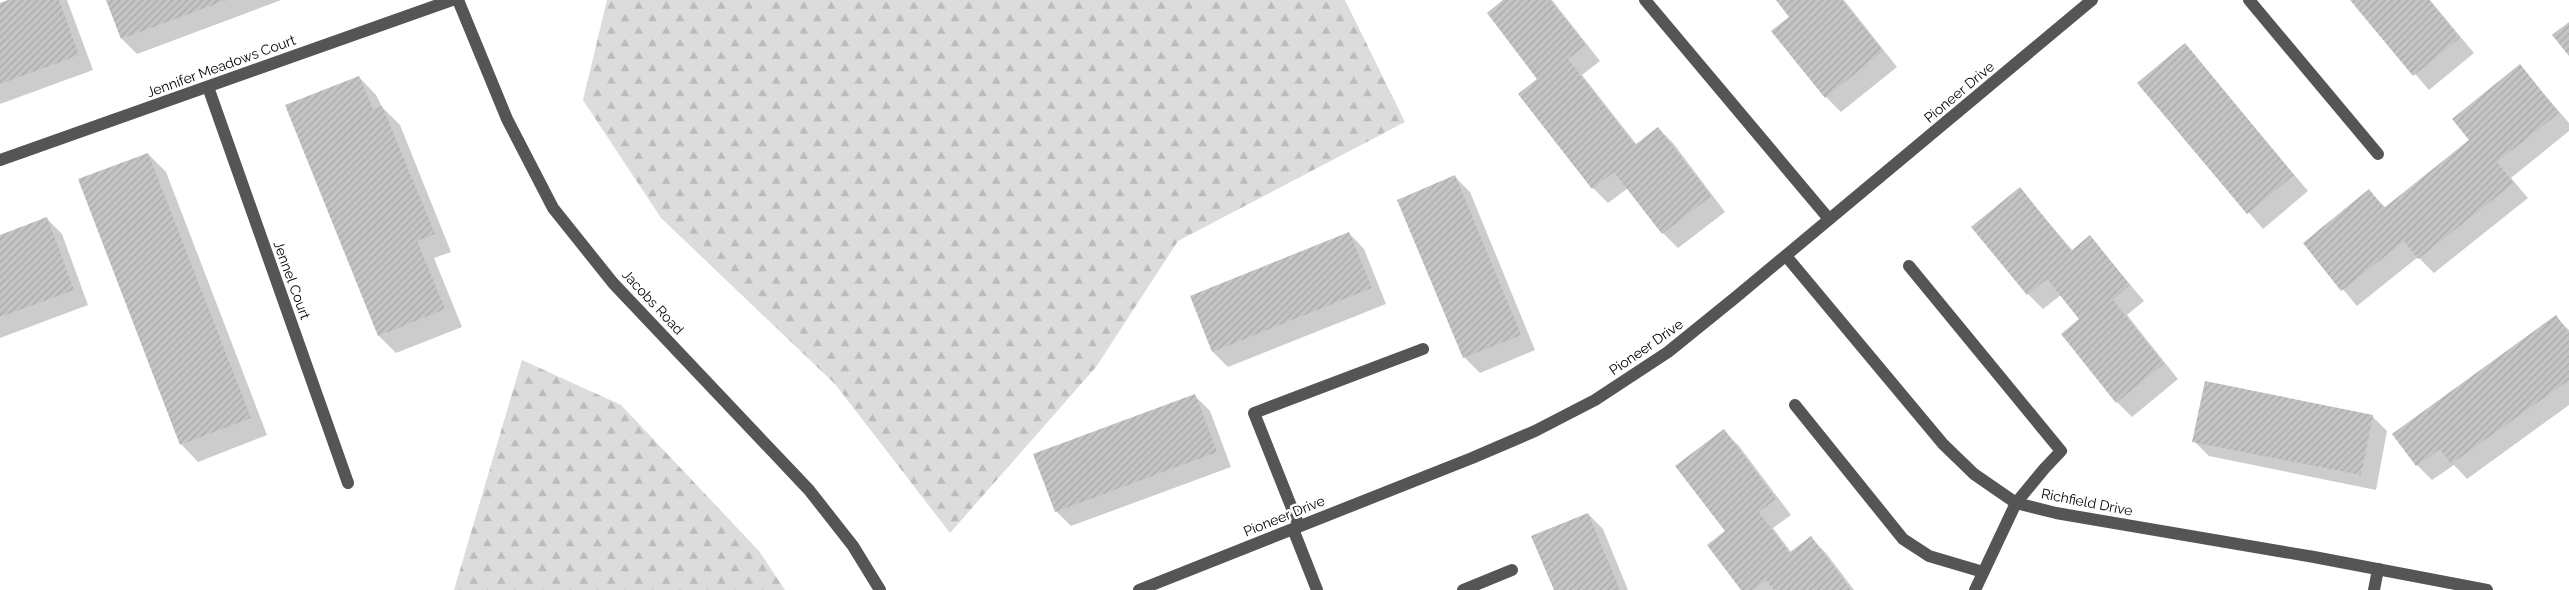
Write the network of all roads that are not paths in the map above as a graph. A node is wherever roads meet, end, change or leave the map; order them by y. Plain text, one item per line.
1 (452, 0) edge
2 (458, 0) edge
3 (1645, 0) edge
4 (2092, 0) edge
5 (2249, 0) edge
6 (208, 87) junction
7 (2378, 154) dead end
8 (0, 160) edge
9 (1829, 219) junction
10 (1786, 256) junction
11 (1909, 266) dead end
12 (1423, 349) dead end
13 (1795, 405) dead end
14 (348, 483) dead end
15 (2016, 503) junction
16 (1296, 527) junction
17 (2378, 569) junction
18 (1512, 570) dead end
19 (1983, 572) junction
20 (880, 590) edge
21 (1140, 590) edge
22 (1317, 590) edge
23 (1464, 590) edge
24 (1975, 590) edge
25 (2374, 590) edge
26 (2487, 590) edge

1 - 6 street, Jennifer Meadows Court
2 - 20 street, Jacobs Road
3 - 9 street
4 - 9 street, Pioneer Drive
5 - 7 street
6 - 8 street, Jennifer Meadows Court
6 - 14 street, Jennel Court
9 - 10 street, Pioneer Drive
10 - 15 street, Richfield Drive
10 - 16 street, Pioneer Drive
11 - 15 street
12 - 16 street
13 - 19 street
15 - 17 street, Richfield Drive
15 - 19 street
16 - 21 street, Pioneer Drive
16 - 22 street
17 - 25 street
17 - 26 street, Richfield Drive
18 - 23 street
19 - 24 street

